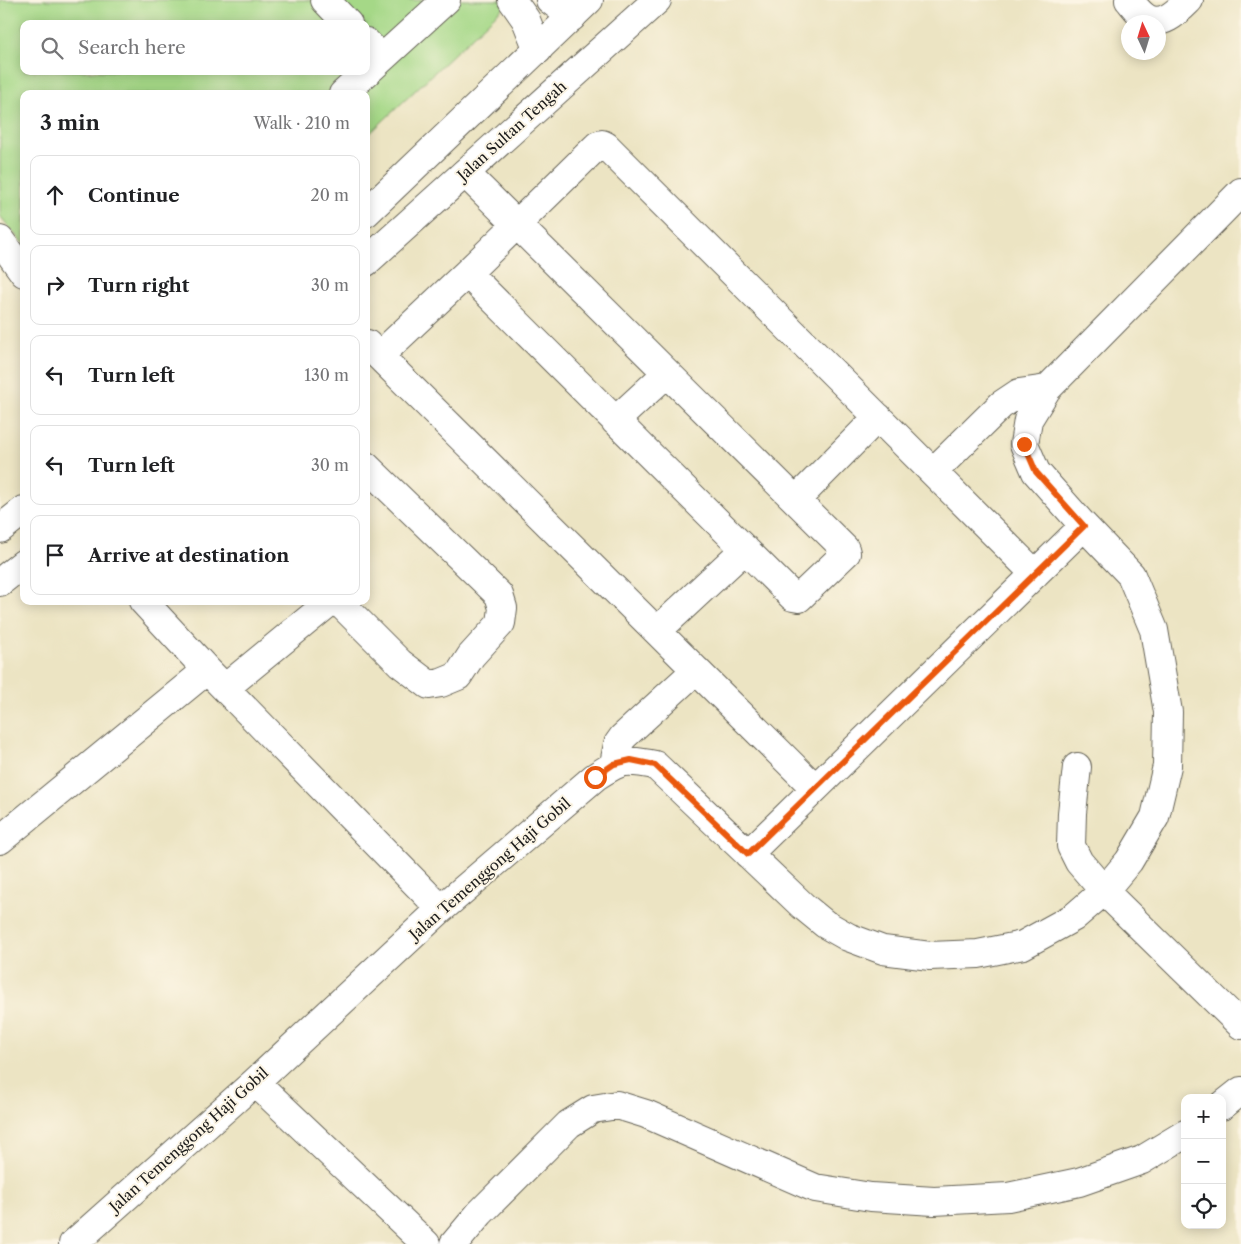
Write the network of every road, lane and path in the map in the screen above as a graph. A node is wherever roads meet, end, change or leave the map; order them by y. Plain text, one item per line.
1 (325, 0) edge
2 (446, 0) edge
3 (512, 0) edge
4 (550, 0) edge
5 (657, 0) edge
6 (1129, 0) edge
7 (1189, 0) edge
8 (581, 9) edge
9 (344, 20) edge
10 (374, 50) edge
11 (538, 50) junction
12 (356, 75) edge
13 (346, 90) edge
14 (465, 173) junction
15 (1241, 192) edge
16 (370, 209) edge
17 (516, 223) junction
18 (0, 240) edge
19 (370, 258) edge
20 (20, 268) edge
21 (467, 273) junction
22 (373, 349) edge
23 (667, 372) junction
24 (1047, 389) junction
25 (878, 417) junction
26 (615, 421) junction
27 (370, 470) edge
28 (933, 472) junction
29 (796, 500) junction
30 (20, 513) edge
31 (1084, 526) junction
32 (0, 529) edge
33 (745, 549) junction
34 (20, 566) edge
35 (1035, 574) junction
36 (0, 582) edge
37 (147, 605) edge
38 (325, 605) edge
39 (342, 605) edge
40 (657, 631) junction
41 (696, 670) junction
42 (216, 679) junction
43 (614, 764) junction
44 (1077, 767) dead end
45 (815, 788) junction
46 (0, 840) edge
47 (748, 854) junction
48 (1104, 891) junction
49 (441, 909) junction
50 (1241, 1025) edge
51 (255, 1082) junction
52 (1241, 1091) edge
53 (1226, 1103) edge
54 (1181, 1136) edge
55 (73, 1244) edge
56 (426, 1244) edge
57 (454, 1244) edge

1 - 9 street
2 - 10 street
3 - 11 street
4 - 8 street
5 - 14 street, Jalan Sultan Tengah
6 - 7 street
8 - 11 street
11 - 16 street
12 - 13 street
14 - 17 street
14 - 19 street, Jalan Sultan Tengah
15 - 24 street, Jalan Temenggong Haji Gobil
17 - 21 street
17 - 23 street
17 - 25 street
18 - 20 street
21 - 22 street
21 - 26 street
22 - 40 street
23 - 26 street
23 - 29 street
24 - 28 street
24 - 31 street, Jalan Temenggong Haji Gobil
25 - 28 street
25 - 29 street
26 - 33 street
27 - 39 street
28 - 35 street
29 - 33 street
30 - 32 street
31 - 35 street
31 - 48 street, Jalan Temenggong Haji Gobil
33 - 40 street
34 - 36 street
35 - 45 street
37 - 42 street
38 - 42 street
40 - 41 street
41 - 43 street
41 - 45 street
42 - 46 street
42 - 49 street
43 - 47 street, Jalan Temenggong Haji Gobil
43 - 49 street, Jalan Temenggong Haji Gobil
44 - 48 street
45 - 47 street
47 - 48 street, Jalan Temenggong Haji Gobil
48 - 50 street
49 - 51 street, Jalan Temenggong Haji Gobil
51 - 55 street, Jalan Temenggong Haji Gobil
51 - 56 street
52 - 53 street
54 - 57 street

